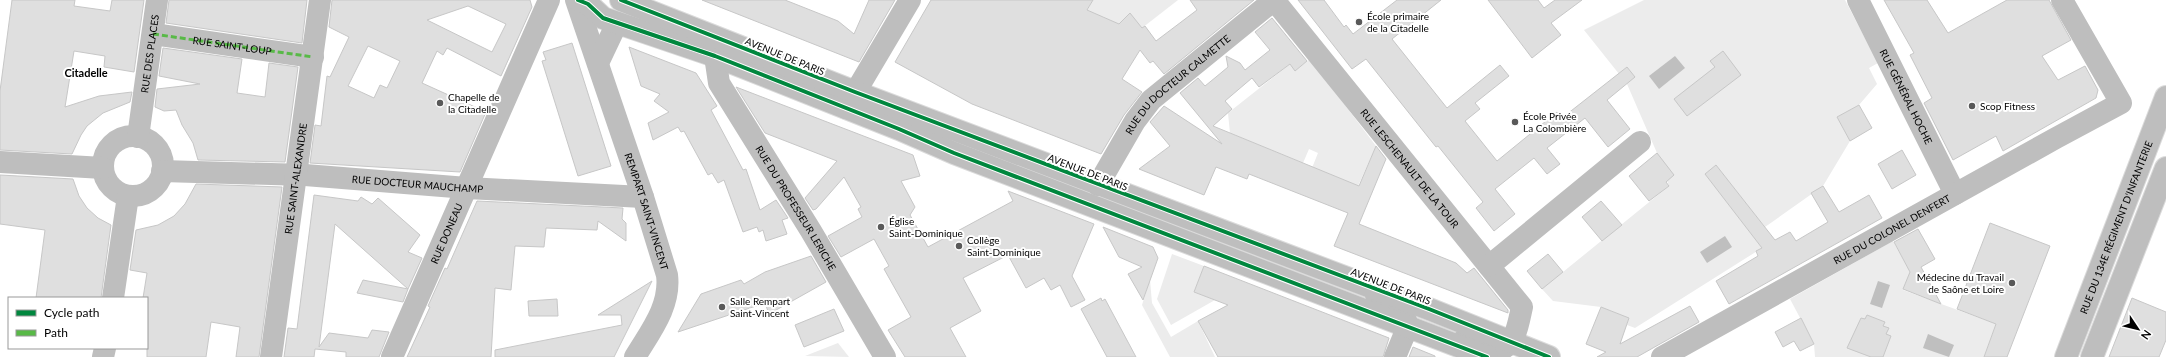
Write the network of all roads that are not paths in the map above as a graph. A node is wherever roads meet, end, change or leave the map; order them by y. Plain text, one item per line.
1 (157, 0) edge
2 (320, 0) edge
3 (549, 0) edge
4 (621, 0) edge
5 (910, 0) edge
6 (1274, 0) edge
7 (1858, 0) edge
8 (2062, 0) edge
9 (585, 1) edge
10 (617, 23) junction
11 (153, 34) junction
12 (715, 56) junction
13 (313, 57) junction
14 (598, 63) junction
15 (2166, 97) edge
16 (851, 100) junction
17 (138, 137) junction
18 (1640, 142) dead end
19 (0, 162) edge
20 (103, 168) junction
21 (2166, 168) edge
22 (162, 172) junction
23 (296, 175) junction
24 (1098, 185) junction
25 (467, 188) junction
26 (1955, 194) junction
27 (128, 196) junction
28 (643, 197) junction
29 (1490, 266) junction
30 (1346, 278) junction
31 (113, 297) edge
32 (1408, 326) junction
33 (1430, 335) junction
34 (1510, 343) junction
35 (271, 357) edge
36 (392, 357) edge
37 (635, 357) edge
38 (885, 357) edge
39 (1395, 357) edge
40 (1488, 357) edge
41 (1549, 357) edge
42 (1662, 357) edge
43 (2066, 357) edge
44 (2092, 357) edge

1 - 11 street, RUE DES PLACES
2 - 13 street, RUE SAINT-ALEXANDRE
3 - 25 street, RUE DONEAU
4 - 16 street, AVENUE DE PARIS
5 - 16 street
6 - 24 street, RUE DU DOCTEUR CALMETTE
6 - 29 street, RUE LESCHENAULT DE LA TOUR
7 - 26 street, RUE GÉNÉRAL HOCHE
8 - 26 street, RUE DU COLONEL DENFERT
9 - 10 street, AVENUE DE PARIS
9 - 14 street, REMPART SAINT-VINCENT
10 - 12 street, AVENUE DE PARIS
10 - 14 street
11 - 13 street, RUE SAINT-LOUP
11 - 17 street, RUE DES PLACES
12 - 16 street, AVENUE DE PARIS
12 - 38 street, RUE DU PROFESSEUR LERICHE
13 - 23 street, RUE SAINT-ALEXANDRE
14 - 28 street, REMPART SAINT-VINCENT
15 - 43 street, RUE DU 134E RÉGIMENT D'INFANTERIE
16 - 24 street, AVENUE DE PARIS
16 - 32 street, AVENUE DE PARIS
17 - 20 street
17 - 22 street
18 - 29 street
19 - 20 street
20 - 27 street
21 - 44 street
22 - 23 street, RUE DOCTEUR MAUCHAMP
22 - 27 street
23 - 25 street, RUE DOCTEUR MAUCHAMP
23 - 35 street, RUE SAINT-ALEXANDRE
24 - 30 street, AVENUE DE PARIS
25 - 28 street, RUE DOCTEUR MAUCHAMP
25 - 36 street, RUE DONEAU
26 - 42 street, RUE DU COLONEL DENFERT
27 - 31 street
28 - 37 street, REMPART SAINT-VINCENT
29 - 34 street, RUE LESCHENAULT DE LA TOUR
30 - 32 street
30 - 34 street, AVENUE DE PARIS
32 - 33 street, AVENUE DE PARIS
32 - 39 street
33 - 34 street
33 - 40 street, AVENUE DE PARIS
34 - 41 street, AVENUE DE PARIS

